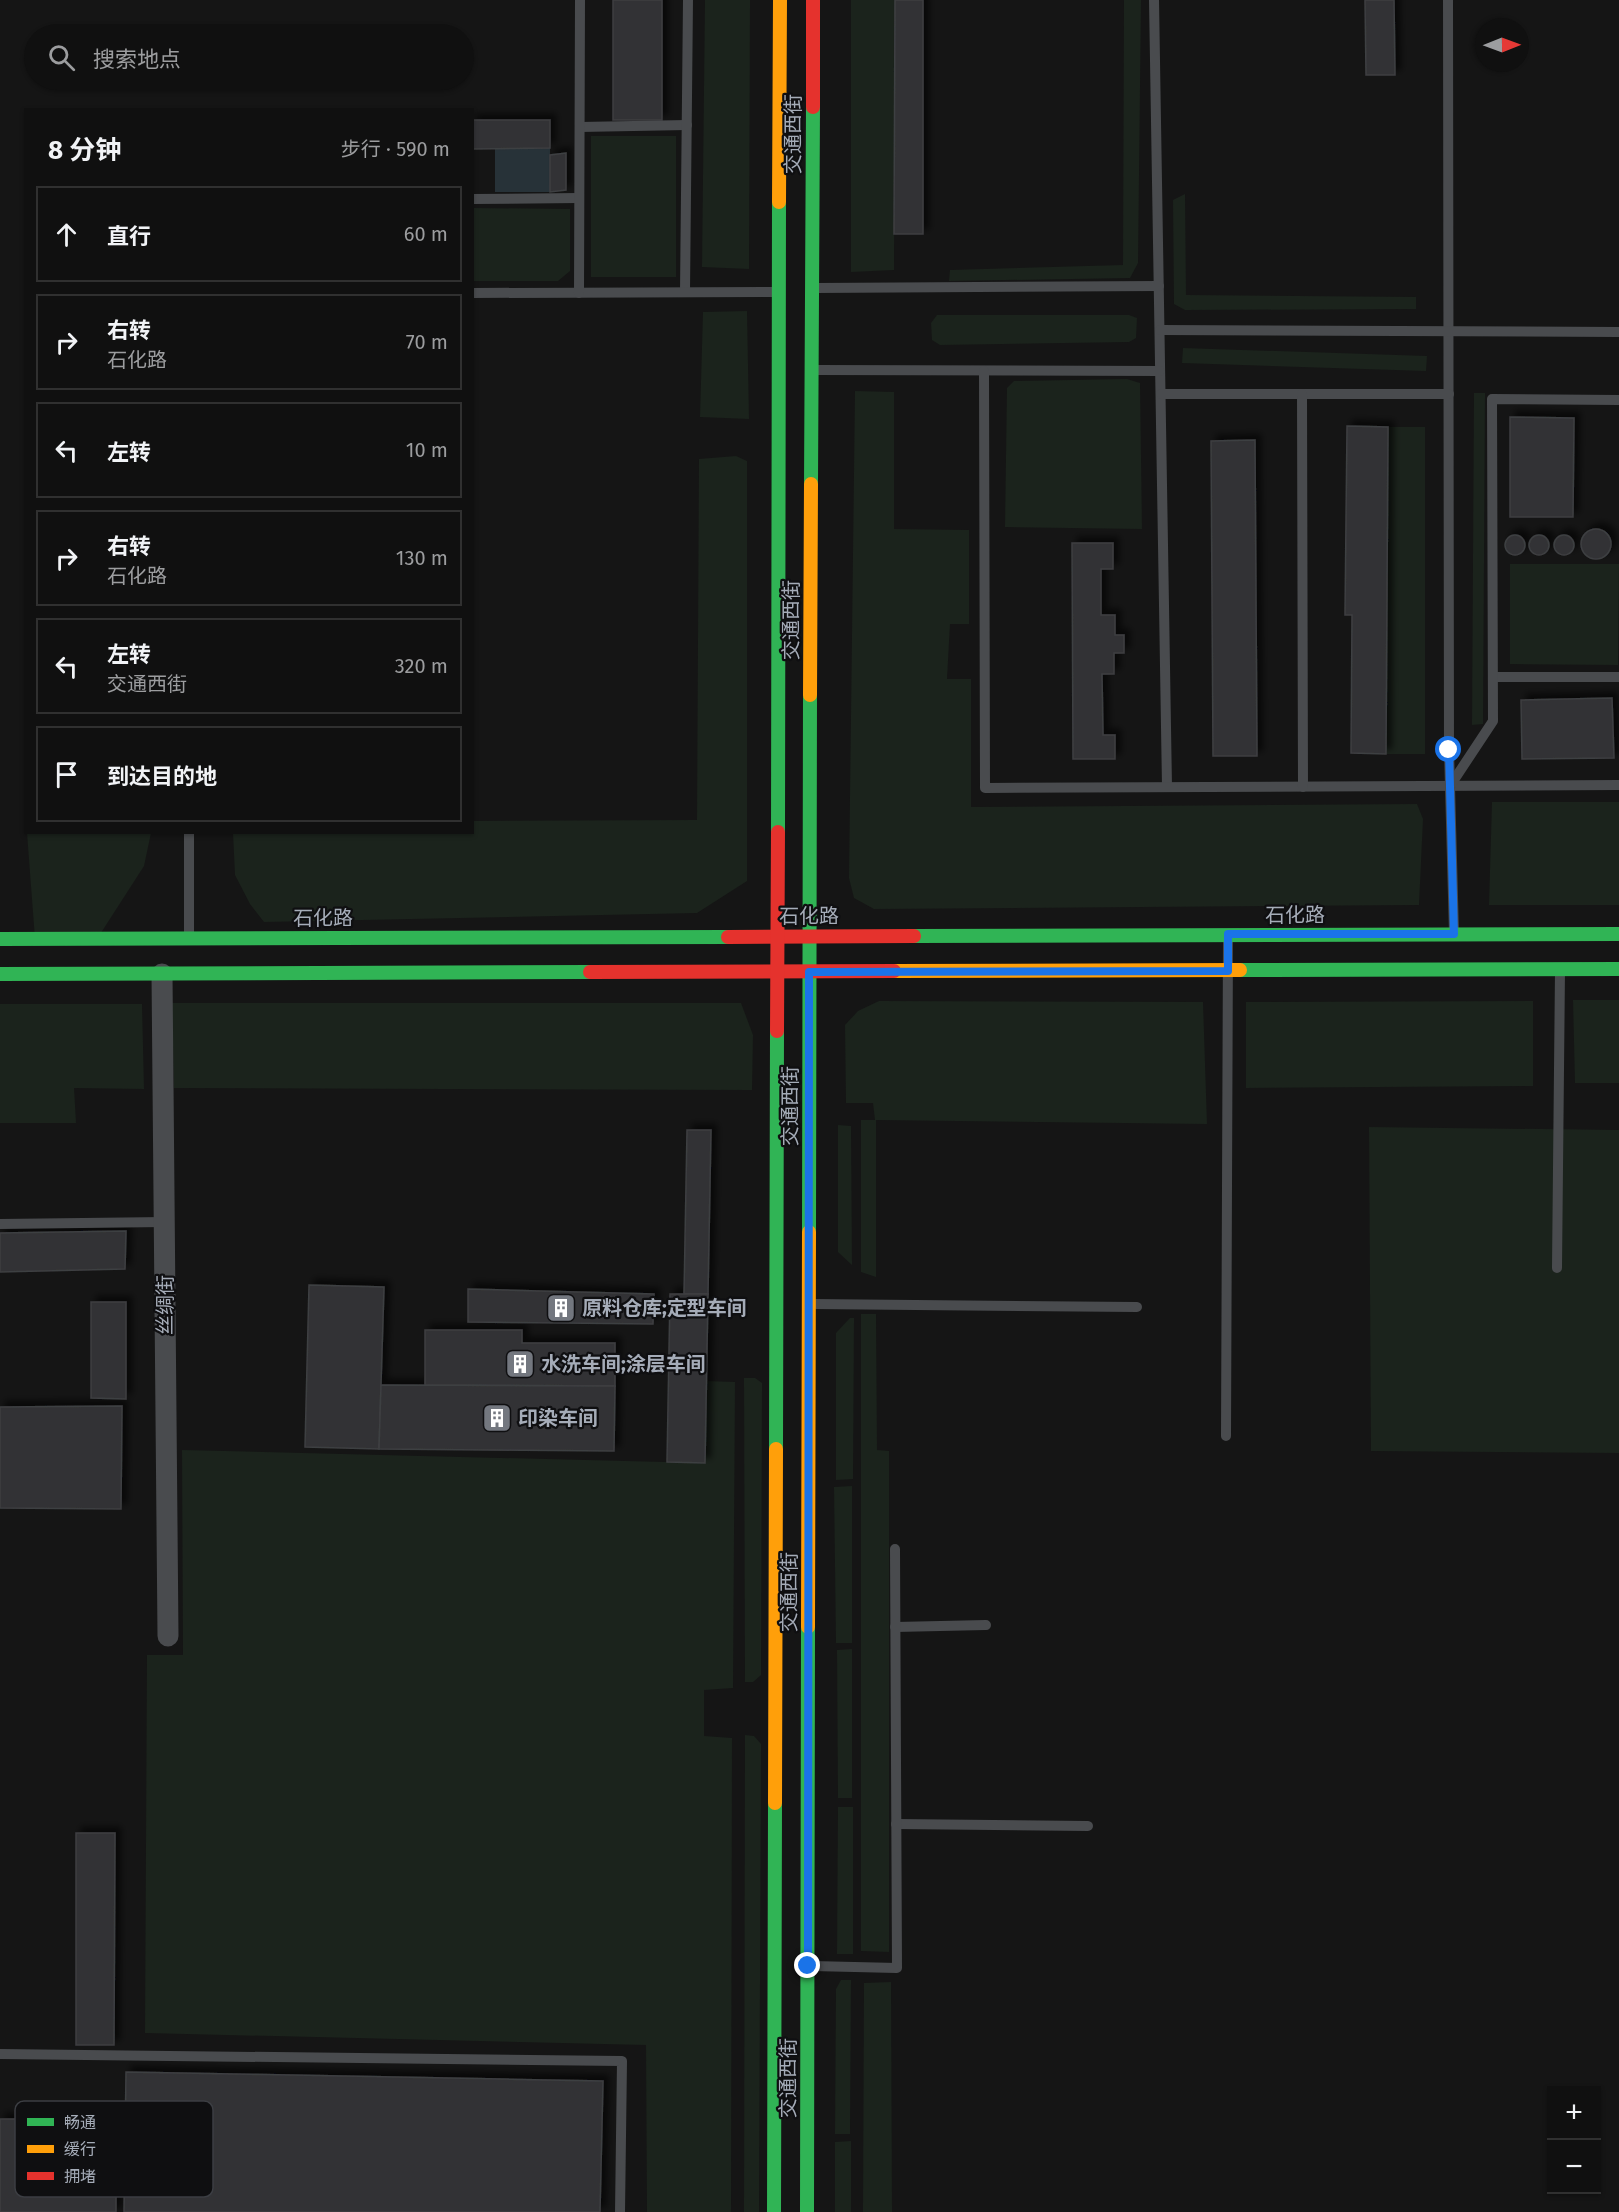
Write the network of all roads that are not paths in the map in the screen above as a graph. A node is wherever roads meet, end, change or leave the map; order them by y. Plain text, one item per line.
1 (580, 0) edge
2 (688, 0) edge
3 (780, 0) edge
4 (813, 0) edge
5 (1154, 0) edge
6 (1448, 0) edge
7 (687, 125) junction
8 (580, 127) junction
9 (579, 198) junction
10 (474, 199) edge
11 (1159, 286) junction
12 (796, 290) junction
13 (685, 292) junction
14 (474, 293) edge
15 (579, 293) junction
16 (1160, 330) junction
17 (1450, 331) junction
18 (1619, 332) edge
19 (795, 370) junction
20 (984, 370) junction
21 (1160, 371) junction
22 (1161, 394) junction
23 (1302, 394) junction
24 (1449, 394) junction
25 (1619, 400) edge
26 (1493, 677) junction
27 (1619, 677) edge
28 (1619, 785) edge
29 (1450, 786) junction
30 (1167, 787) junction
31 (1303, 787) junction
32 (189, 834) edge
33 (1228, 934) junction
34 (1454, 934) junction
35 (1619, 934) edge
36 (778, 936) junction
37 (808, 936) junction
38 (189, 938) junction
39 (0, 939) edge
40 (1560, 969) junction
41 (1619, 969) edge
42 (1228, 971) junction
43 (809, 972) junction
44 (778, 973) junction
45 (0, 974) edge
46 (162, 974) junction
47 (165, 1222) junction
48 (0, 1224) edge
49 (1557, 1268) dead end
50 (809, 1304) junction
51 (1137, 1307) dead end
52 (1226, 1436) dead end
53 (895, 1549) dead end
54 (986, 1625) dead end
55 (895, 1627) junction
56 (168, 1636) dead end
57 (896, 1824) junction
58 (1088, 1826) dead end
59 (808, 1966) junction
60 (0, 2054) edge
61 (620, 2212) edge
62 (774, 2212) edge
63 (807, 2212) edge

1 - 8 lane
2 - 7 lane
3 - 12 main road, 交通西街
4 - 12 main road, 交通西街
5 - 11 lane
6 - 17 lane
7 - 8 lane
7 - 13 lane
8 - 9 lane
9 - 10 lane
9 - 15 lane
11 - 12 lane
11 - 16 lane
12 - 13 lane
12 - 19 main road, 交通西街
12 - 19 main road, 交通西街
13 - 15 lane
14 - 15 lane
16 - 17 lane
16 - 21 lane
17 - 18 lane
17 - 24 lane
19 - 20 lane
19 - 36 main road, 交通西街
19 - 37 main road, 交通西街
20 - 21 lane
20 - 30 lane
21 - 22 lane
22 - 23 lane
22 - 30 lane
23 - 24 lane
23 - 31 lane
24 - 29 lane
25 - 26 lane
26 - 27 lane
26 - 29 lane
28 - 29 lane
29 - 31 lane
29 - 34 lane
30 - 31 lane
32 - 38 lane
33 - 34 main road, 石化路
33 - 37 main road, 石化路
33 - 42 lane
34 - 35 main road, 石化路
36 - 37 main road, 石化路
36 - 38 main road, 石化路
36 - 44 main road, 交通西街
37 - 43 main road, 交通西街
38 - 39 main road, 石化路
40 - 41 main road
40 - 42 main road
40 - 49 lane
42 - 43 main road
42 - 52 lane
43 - 44 main road
43 - 50 main road, 交通西街
44 - 46 main road
44 - 62 main road, 交通西街
45 - 46 main road
46 - 47 street, 丝绸街
47 - 48 lane
47 - 56 street, 丝绸街
50 - 51 lane
50 - 59 main road, 交通西街
53 - 55 lane
54 - 55 lane
55 - 57 lane
57 - 58 lane
57 - 59 lane
59 - 63 main road, 交通西街
60 - 61 lane

